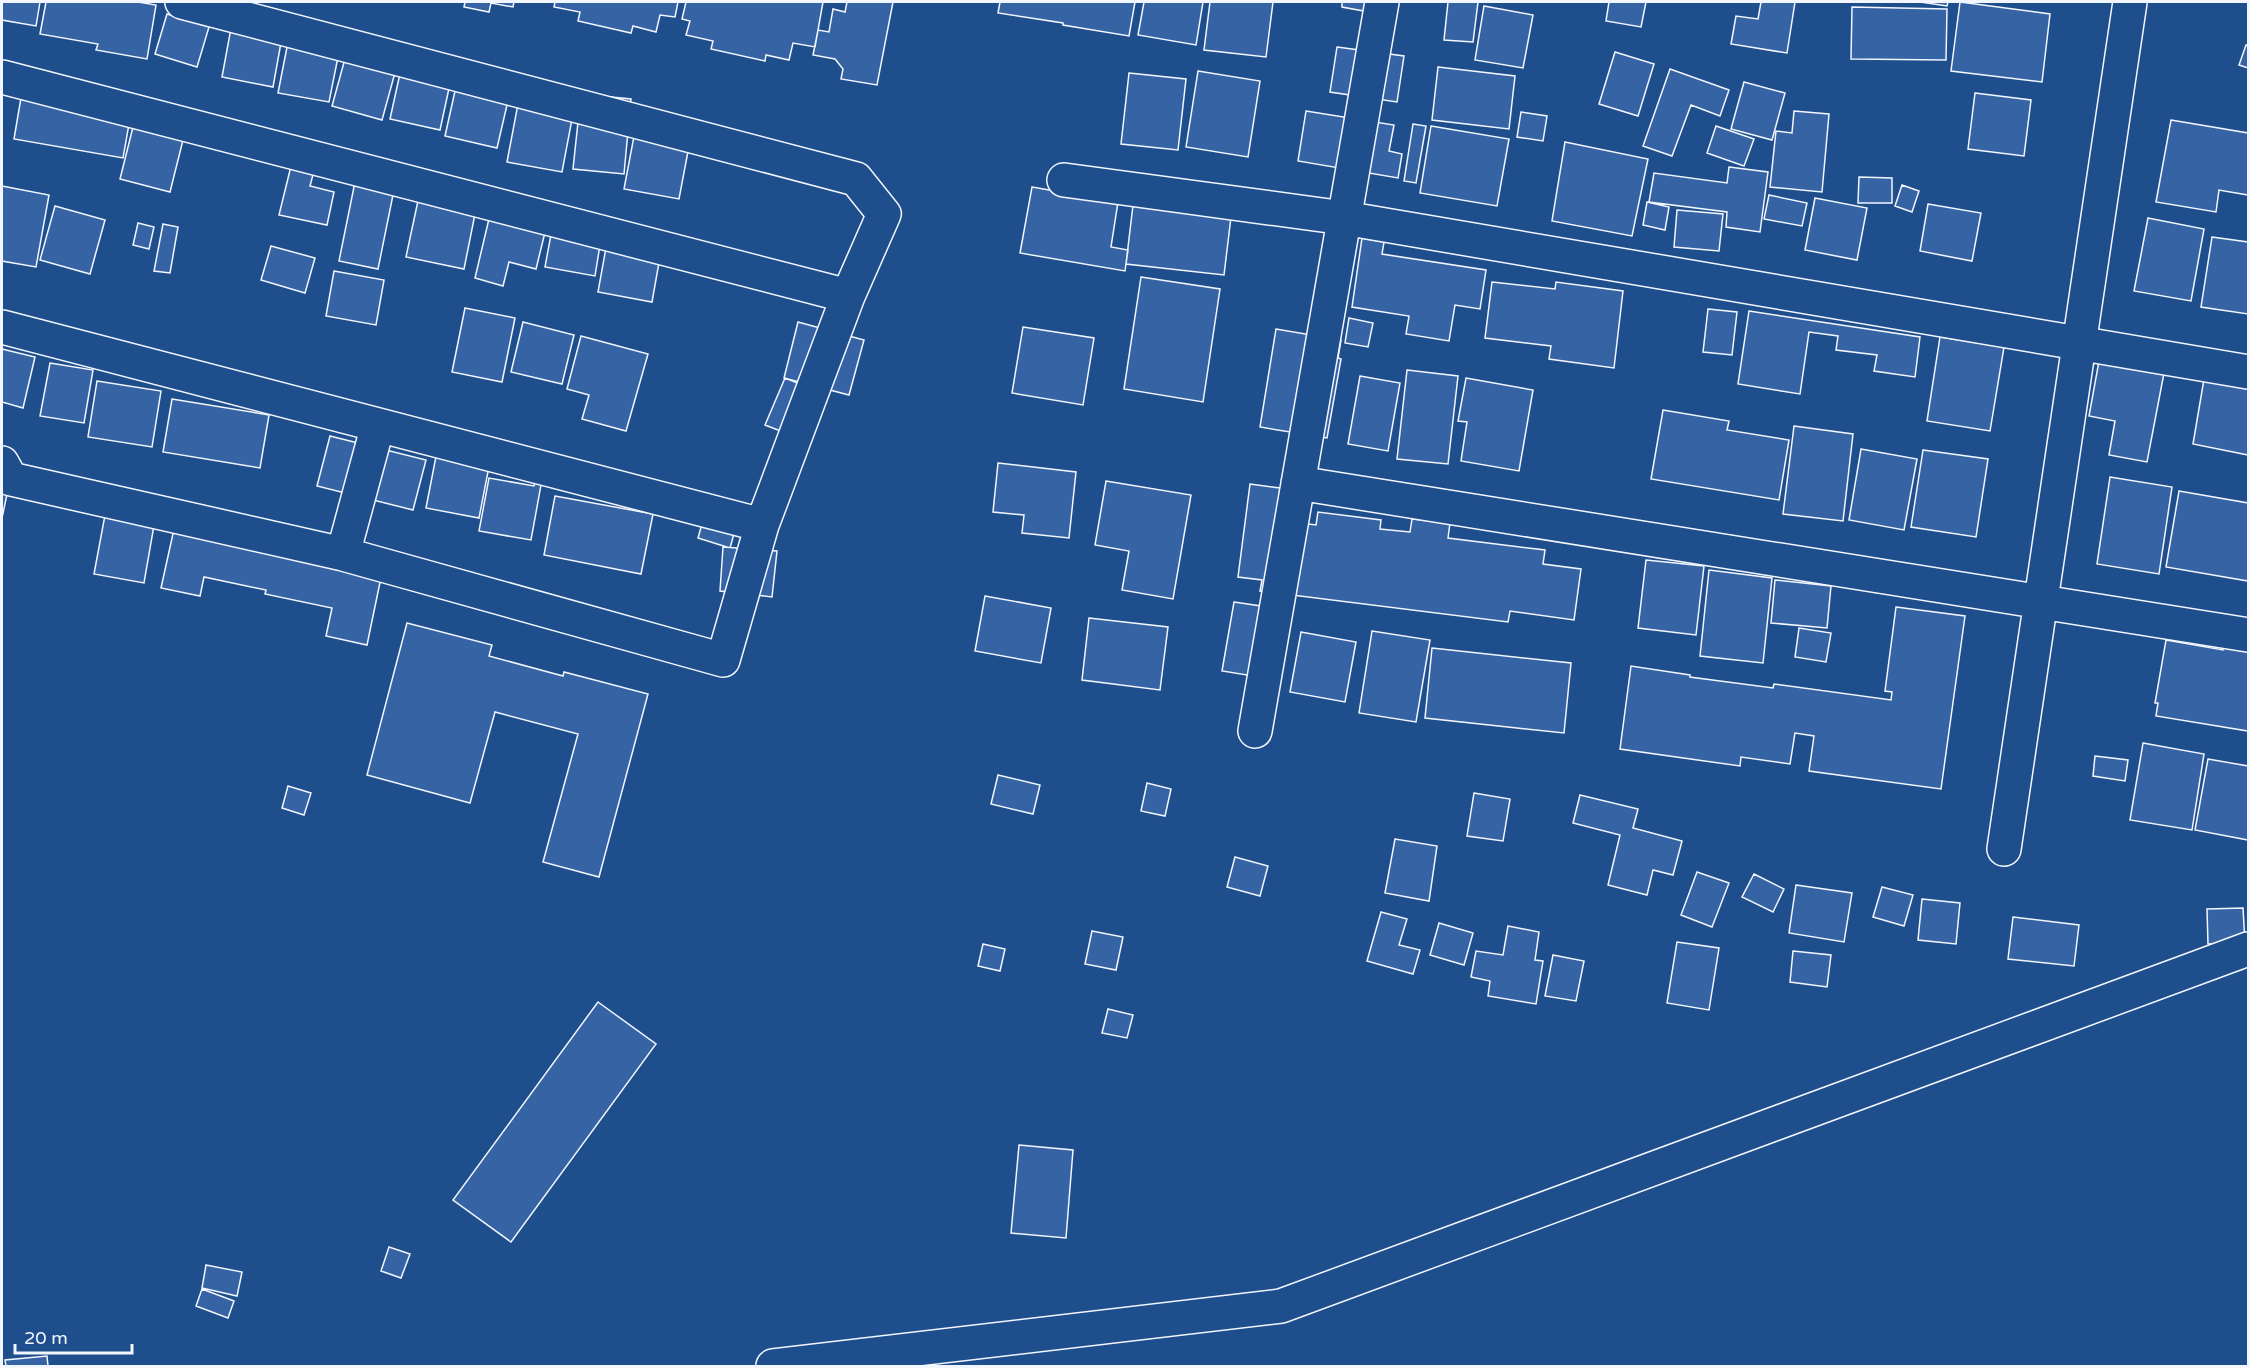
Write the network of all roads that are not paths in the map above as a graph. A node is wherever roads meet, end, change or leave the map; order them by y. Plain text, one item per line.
1 (182, 2) edge
2 (1382, 2) edge
3 (2130, 2) edge
4 (2, 77) edge
5 (1064, 180) dead end
6 (1344, 218) junction
7 (848, 296) junction
8 (2, 327) edge
9 (2080, 343) junction
10 (2248, 372) edge
11 (378, 425) junction
12 (2, 464) edge
13 (1298, 483) junction
14 (762, 525) junction
15 (343, 554) junction
16 (2040, 600) junction
17 (2248, 635) edge
18 (1255, 731) dead end
19 (2004, 849) dead end
20 (2248, 949) edge
21 (773, 1366) edge

1 - 7 street
2 - 6 street
3 - 9 street
4 - 7 street
5 - 6 street
6 - 9 street
6 - 13 street
7 - 14 street
8 - 11 street
9 - 10 street
9 - 16 street
11 - 14 street
11 - 15 street
12 - 15 street
13 - 16 street
13 - 18 street
14 - 15 street
16 - 17 street
16 - 19 street
20 - 21 street

